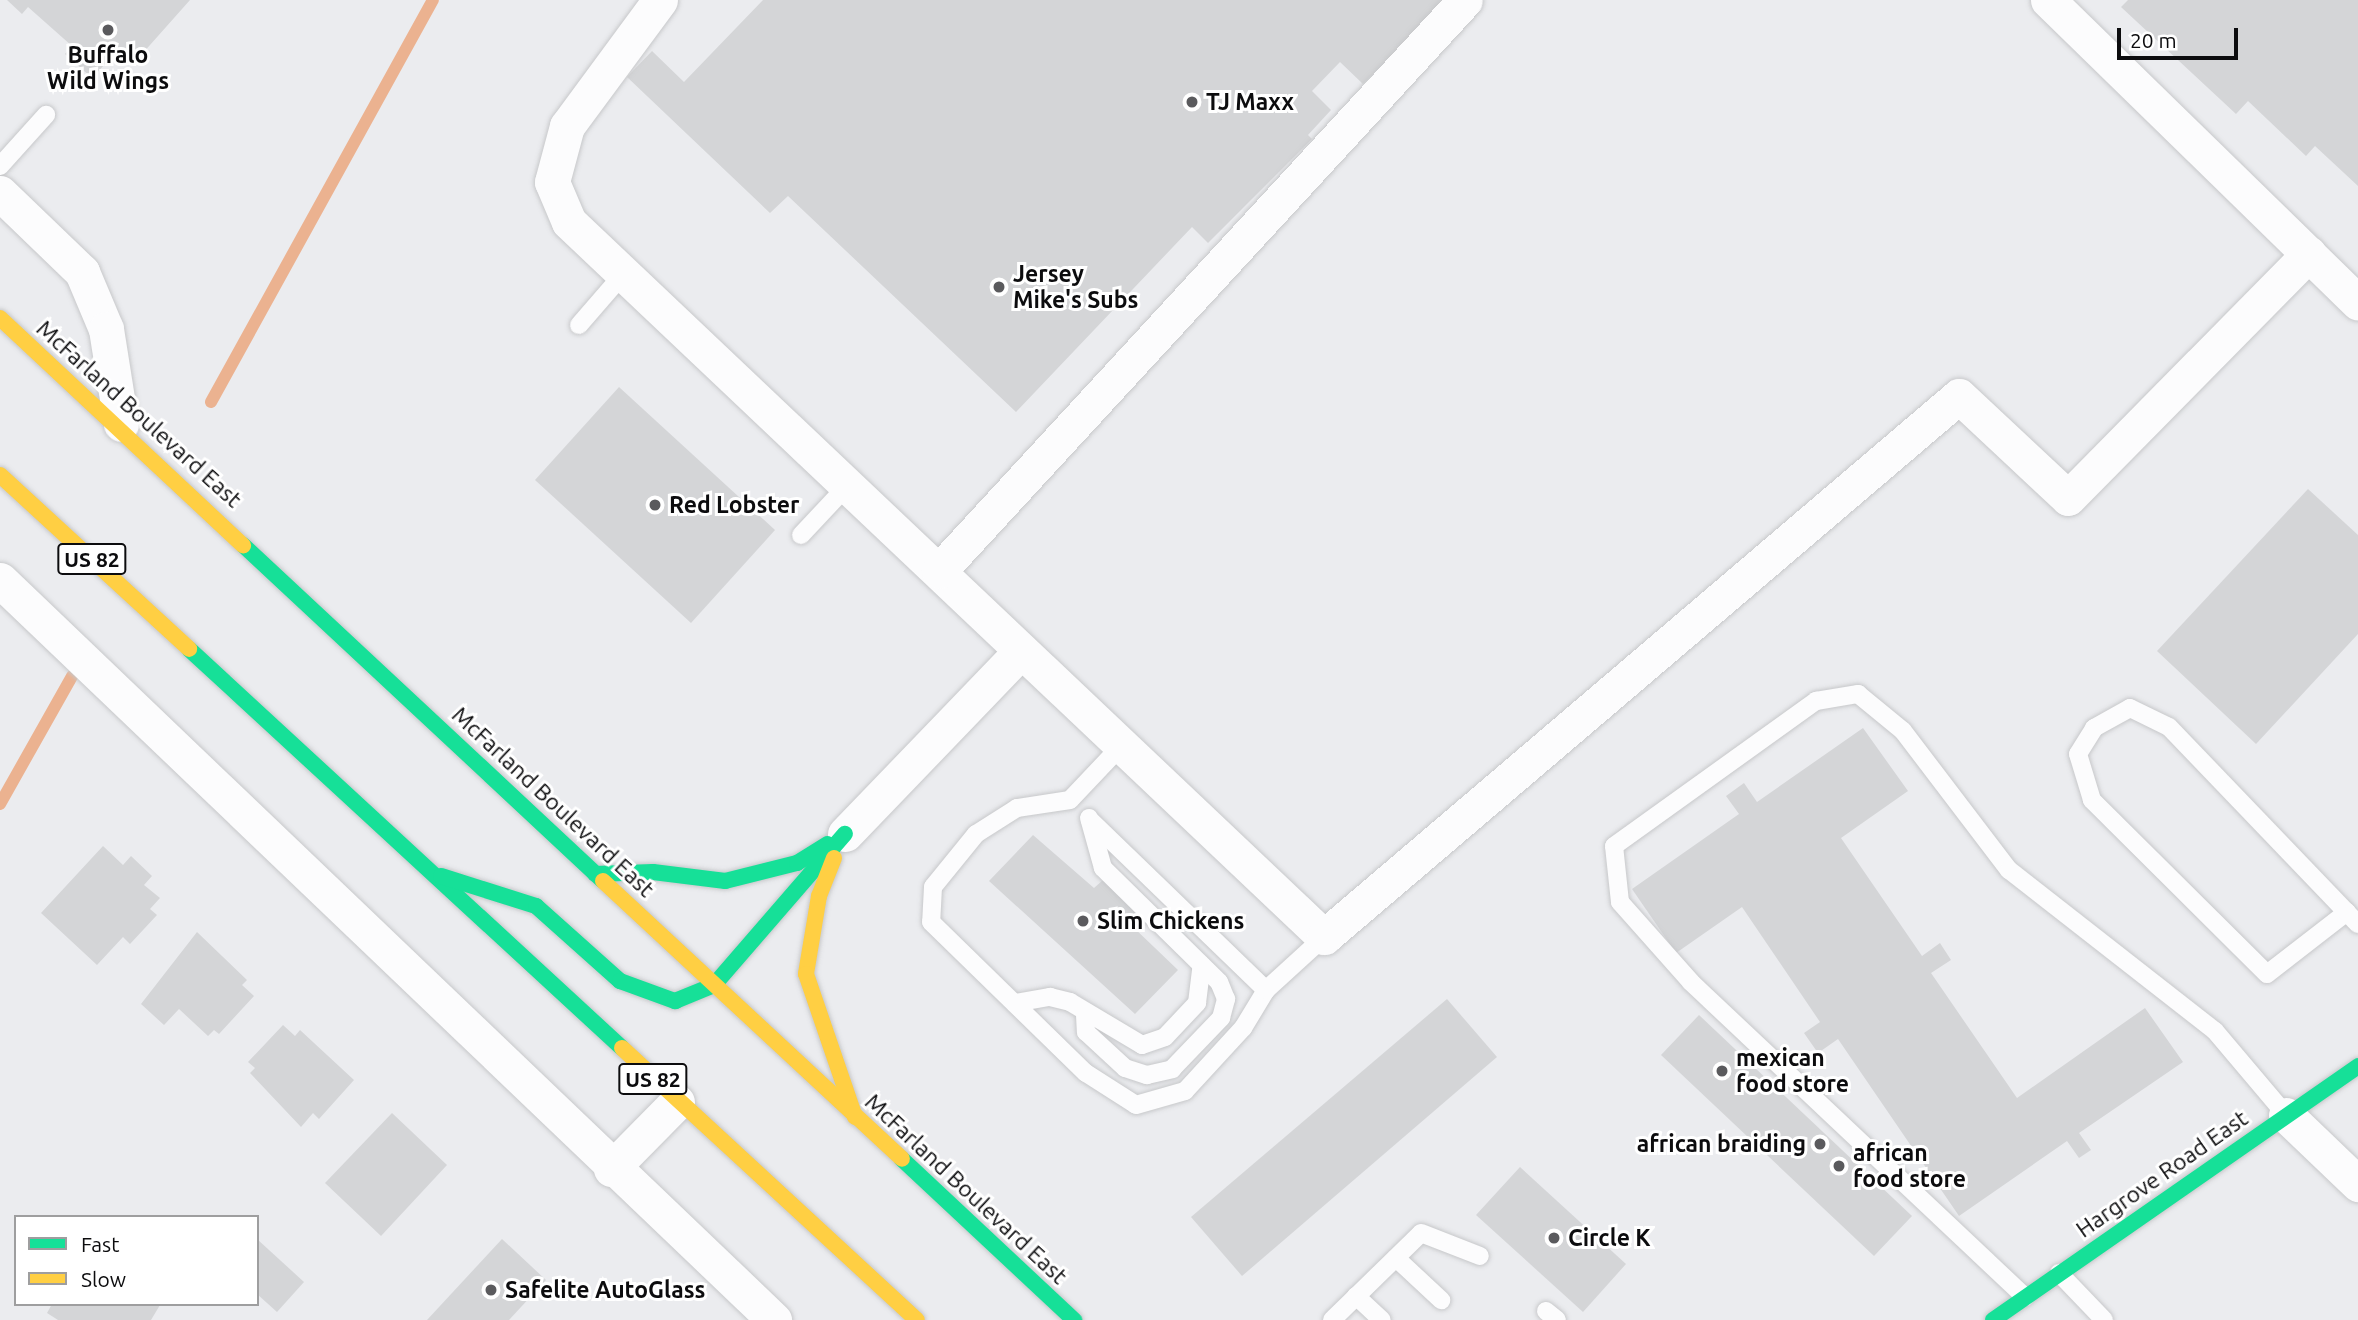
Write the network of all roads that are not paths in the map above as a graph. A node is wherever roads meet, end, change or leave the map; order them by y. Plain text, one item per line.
1 (660, 0) edge
2 (1465, 0) edge
3 (2048, 0) edge
4 (46, 115) dead end
5 (0, 166) edge
6 (0, 193) edge
7 (2309, 254) junction
8 (624, 273) junction
9 (2358, 302) edge
10 (0, 318) edge
11 (579, 326) dead end
12 (121, 424) junction
13 (0, 475) edge
14 (848, 485) junction
15 (802, 535) dead end
16 (939, 571) junction
17 (0, 580) edge
18 (1021, 651) junction
19 (1121, 746) junction
20 (1070, 800) junction
21 (1088, 818) junction
22 (845, 834) junction
23 (429, 873) junction
24 (595, 874) junction
25 (2352, 918) edge
26 (1324, 937) junction
27 (1202, 965) junction
28 (714, 985) junction
29 (1266, 990) junction
30 (1015, 1003) junction
31 (1084, 1015) junction
32 (2358, 1066) edge
33 (677, 1102) junction
34 (2286, 1115) junction
35 (855, 1117) junction
36 (611, 1169) junction
37 (2358, 1184) edge
38 (1480, 1256) dead end
39 (1396, 1258) junction
40 (2059, 1273) junction
41 (1356, 1296) junction
42 (2025, 1297) junction
43 (1441, 1300) dead end
44 (774, 1320) edge
45 (917, 1320) edge
46 (1074, 1320) edge
47 (1332, 1320) edge
48 (1382, 1320) edge
49 (1993, 1320) edge
50 (2104, 1320) edge

1 - 8 street
2 - 16 street
3 - 7 street
4 - 5 lane
6 - 12 street
7 - 9 street
7 - 26 street
8 - 11 lane
8 - 14 street
10 - 12 main road, McFarland Boulevard East
12 - 24 main road, McFarland Boulevard East
13 - 23 main road, US 82
14 - 15 lane
14 - 16 street
16 - 18 street
17 - 36 street
18 - 19 street
18 - 22 street
19 - 20 lane
19 - 26 street
20 - 21 lane
20 - 30 lane
21 - 27 lane
21 - 29 lane
22 - 24 main road
22 - 28 main road
22 - 35 main road
23 - 28 main road
23 - 33 main road, US 82
24 - 28 main road, McFarland Boulevard East
25 - 25 lane
26 - 29 lane
27 - 31 lane
27 - 31 lane
28 - 35 main road, McFarland Boulevard East
29 - 30 lane
30 - 31 lane
32 - 34 main road, Hargrove Road East
33 - 36 street
33 - 45 main road, US 82
34 - 37 street
34 - 40 main road, Hargrove Road East
34 - 42 lane
35 - 46 main road, McFarland Boulevard East
36 - 44 street
38 - 39 lane
39 - 41 lane
39 - 43 lane
40 - 42 main road, Hargrove Road East
40 - 50 lane
41 - 47 lane
41 - 48 lane
42 - 49 main road, Hargrove Road East

